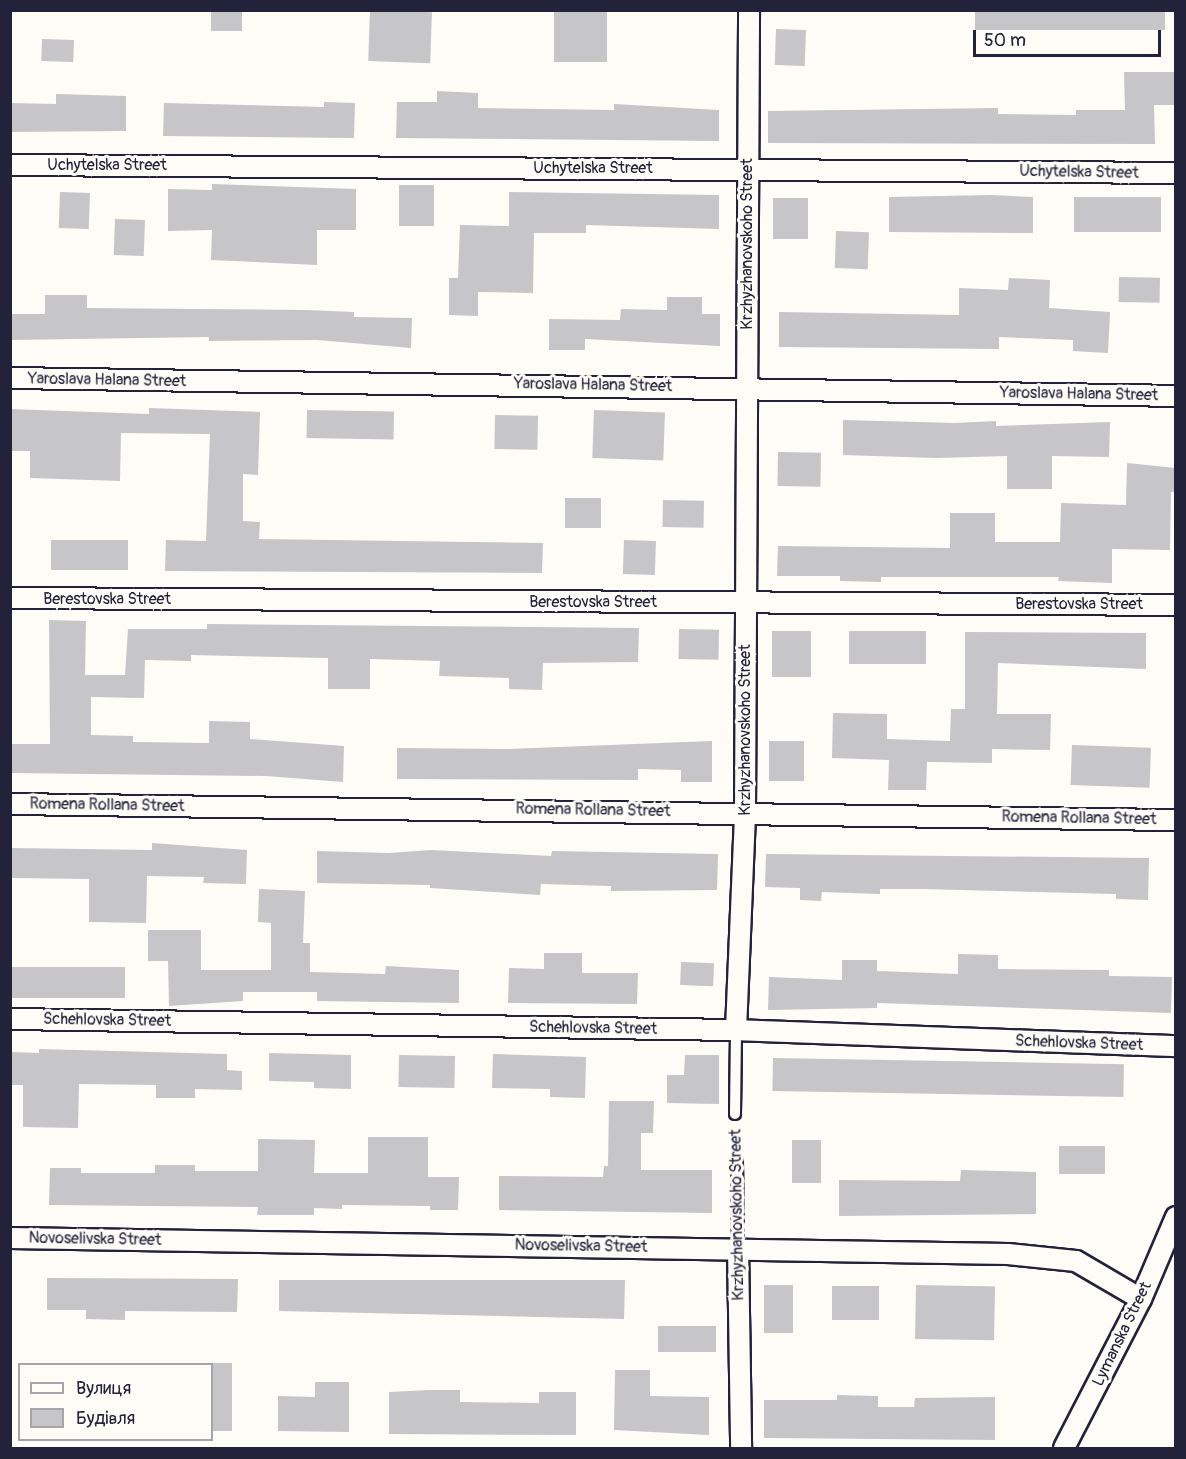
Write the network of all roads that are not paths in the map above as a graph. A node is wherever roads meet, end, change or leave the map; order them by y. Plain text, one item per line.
1 (749, 10) edge
2 (10, 165) edge
3 (747, 168) junction
4 (1176, 173) edge
5 (10, 378) edge
6 (746, 387) junction
7 (1176, 396) edge
8 (10, 598) edge
9 (745, 603) junction
10 (1176, 605) edge
11 (10, 804) edge
12 (745, 812) junction
13 (1176, 820) edge
14 (10, 1019) edge
15 (736, 1030) junction
16 (1176, 1046) edge
17 (735, 1114) road end
18 (737, 1162) road end
19 (1176, 1217) edge
20 (10, 1238) edge
21 (738, 1248) junction
22 (1141, 1299) junction
23 (741, 1449) edge
24 (1065, 1449) edge

1 - 3 street, Krzhyzhanovskoho Street
2 - 3 street, Uchytelska Street
3 - 4 street, Uchytelska Street
3 - 6 street, Krzhyzhanovskoho Street
5 - 6 street, Yaroslava Halana Street
6 - 7 street, Yaroslava Halana Street
6 - 9 street, Krzhyzhanovskoho Street
8 - 9 street, Berestovska Street
9 - 10 street, Berestovska Street
9 - 12 street, Krzhyzhanovskoho Street
11 - 12 street, Romena Rollana Street
12 - 13 street, Romena Rollana Street
12 - 15 street, Krzhyzhanovskoho Street
14 - 15 street, Schehlovska Street
15 - 16 street, Schehlovska Street
15 - 17 lane, Krzhyzhanovskoho Street
18 - 21 lane, Krzhyzhanovskoho Street
19 - 22 street, Lymanska Street
20 - 21 street, Novoselivska Street
21 - 22 street, Novoselivska Street
21 - 23 street, Krzhyzhanovskoho Street
22 - 24 street, Lymanska Street

